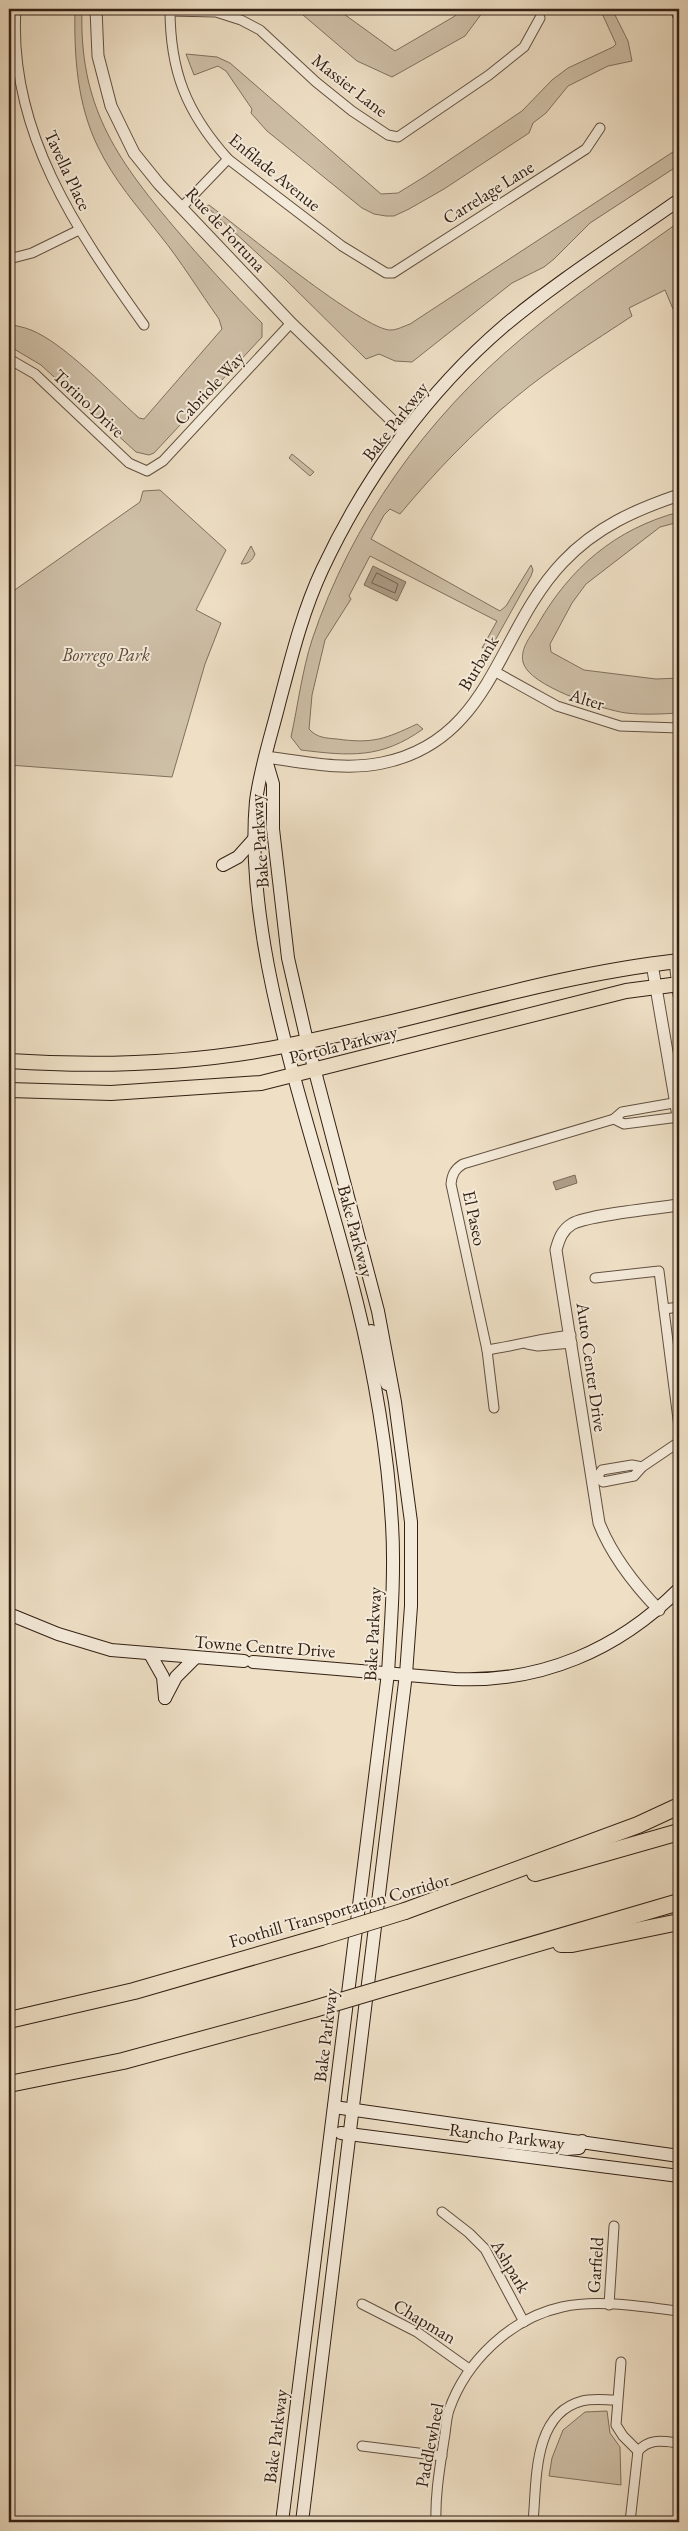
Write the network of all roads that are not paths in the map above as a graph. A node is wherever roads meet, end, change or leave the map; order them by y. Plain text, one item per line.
1 (16, 9) edge
2 (96, 9) edge
3 (675, 9) edge
4 (170, 10) edge
5 (540, 18) dead end
6 (679, 19) edge
7 (600, 128) dead end
8 (228, 159) junction
9 (679, 200) edge
10 (182, 208) junction
11 (79, 230) junction
12 (9, 259) edge
13 (386, 273) joint
14 (291, 323) junction
15 (144, 325) dead end
16 (9, 358) edge
17 (404, 432) junction
18 (147, 471) joint
19 (679, 495) edge
20 (494, 671) junction
21 (679, 728) edge
22 (266, 757) junction
23 (273, 784) junction
24 (255, 838) junction
25 (223, 865) dead end
26 (255, 871) junction
27 (677, 961) edge
28 (652, 964) junction
29 (656, 987) junction
30 (679, 988) edge
31 (307, 1041) junction
32 (286, 1046) junction
33 (9, 1061) edge
34 (315, 1070) junction
35 (294, 1075) junction
36 (9, 1090) edge
37 (678, 1102) edge
38 (679, 1117) edge
39 (614, 1119) junction
40 (679, 1122) edge
41 (679, 1205) edge
42 (595, 1278) dead end
43 (358, 1307) junction
44 (679, 1307) edge
45 (664, 1309) junction
46 (571, 1339) junction
47 (487, 1350) junction
48 (395, 1402) junction
49 (494, 1408) dead end
50 (679, 1426) edge
51 (679, 1442) edge
52 (594, 1478) junction
53 (679, 1590) edge
54 (659, 1610) junction
55 (9, 1614) edge
56 (150, 1654) junction
57 (195, 1658) junction
58 (388, 1673) junction
59 (406, 1674) junction
60 (679, 1806) edge
61 (679, 1832) edge
62 (679, 1902) edge
63 (406, 1911) junction
64 (679, 1922) edge
65 (532, 1945) junction
66 (9, 2020) edge
67 (9, 2084) edge
68 (334, 2107) junction
69 (353, 2108) junction
70 (331, 2132) junction
71 (350, 2134) junction
72 (582, 2141) junction
73 (463, 2149) junction
74 (679, 2156) edge
75 (679, 2176) edge
76 (442, 2212) dead end
77 (614, 2226) dead end
78 (362, 2304) dead end
79 (609, 2306) junction
80 (679, 2311) edge
81 (524, 2322) junction
82 (621, 2362) dead end
83 (469, 2370) junction
84 (617, 2400) junction
85 (679, 2443) edge
86 (362, 2446) dead end
87 (638, 2451) junction
88 (442, 2456) junction
89 (282, 2522) edge
90 (302, 2522) edge
91 (436, 2522) edge
92 (532, 2522) edge
93 (630, 2522) edge

1 - 11 street, Tavella Place
2 - 10 street, Rue de Fortuna
3 - 6 street
4 - 5 street, Massier Lane
4 - 8 street, Enfilade Avenue
7 - 13 street, Carrelage Lane
8 - 10 street
8 - 13 street, Enfilade Avenue
9 - 17 main road, Bake Parkway
10 - 14 street, Rue de Fortuna
11 - 12 street
11 - 15 street, Tavella Place
14 - 17 street, Rue de Fortuna
14 - 18 street, Cabriole Way
16 - 18 street, Torino Drive
17 - 22 main road, Bake Parkway
19 - 20 street, Burbank
20 - 21 street, Alter
20 - 22 street, Burbank
22 - 23 main road, Bake Parkway
22 - 24 main road, Bake Parkway
23 - 26 main road
23 - 31 main road, Bake Parkway
24 - 25 main road
24 - 26 main road, Bake Parkway
26 - 32 main road, Bake Parkway
27 - 28 main road, Portola Parkway
27 - 30 street
28 - 29 street
28 - 31 main road, Portola Parkway
29 - 30 main road, Portola Parkway
29 - 34 main road, Portola Parkway
29 - 37 street
31 - 32 main road, Portola Parkway
31 - 34 main road, Bake Parkway
32 - 33 main road, Portola Parkway
32 - 35 main road, Bake Parkway
34 - 35 main road, Portola Parkway
34 - 48 main road, Bake Parkway
35 - 36 main road, Portola Parkway
35 - 43 main road, Bake Parkway
37 - 38 street
37 - 39 street, El Paseo
38 - 39 street, El Paseo
38 - 40 street
39 - 47 street, El Paseo
41 - 46 street, Auto Center Drive
42 - 45 street
43 - 48 main road
43 - 58 main road, Bake Parkway
44 - 45 street
45 - 50 street
46 - 47 street
46 - 52 street, Auto Center Drive
47 - 49 street, El Paseo
48 - 59 main road, Bake Parkway
51 - 52 street
52 - 54 street, Auto Center Drive
53 - 54 main road, Towne Centre Drive
54 - 59 main road, Towne Centre Drive
55 - 56 main road, Towne Centre Drive
56 - 57 main road, Towne Centre Drive
56 - 57 main road
57 - 58 main road, Towne Centre Drive
58 - 59 main road, Towne Centre Drive
58 - 68 main road, Bake Parkway
59 - 69 main road, Bake Parkway
60 - 63 highway
61 - 63 highway, Foothill Transportation Corridor
62 - 65 highway
63 - 66 highway, Foothill Transportation Corridor, bridge
64 - 65 highway
65 - 67 highway, bridge
68 - 69 main road, Rancho Parkway
68 - 70 main road, Bake Parkway
69 - 71 main road, Bake Parkway
69 - 72 main road, Rancho Parkway
70 - 71 main road, Rancho Parkway
70 - 89 main road, Bake Parkway
71 - 73 main road, Rancho Parkway
71 - 90 main road, Bake Parkway
72 - 73 main road
72 - 74 main road, Rancho Parkway
73 - 75 main road, Rancho Parkway
76 - 81 street, Ashpark
77 - 79 street, Garfield
78 - 83 street, Chapman
79 - 80 street, Paddlewheel
79 - 81 street, Paddlewheel
81 - 83 street, Paddlewheel
82 - 84 street
83 - 88 street, Paddlewheel
84 - 87 street
84 - 92 street
85 - 87 street
86 - 88 street
87 - 93 street
88 - 91 street, Paddlewheel

